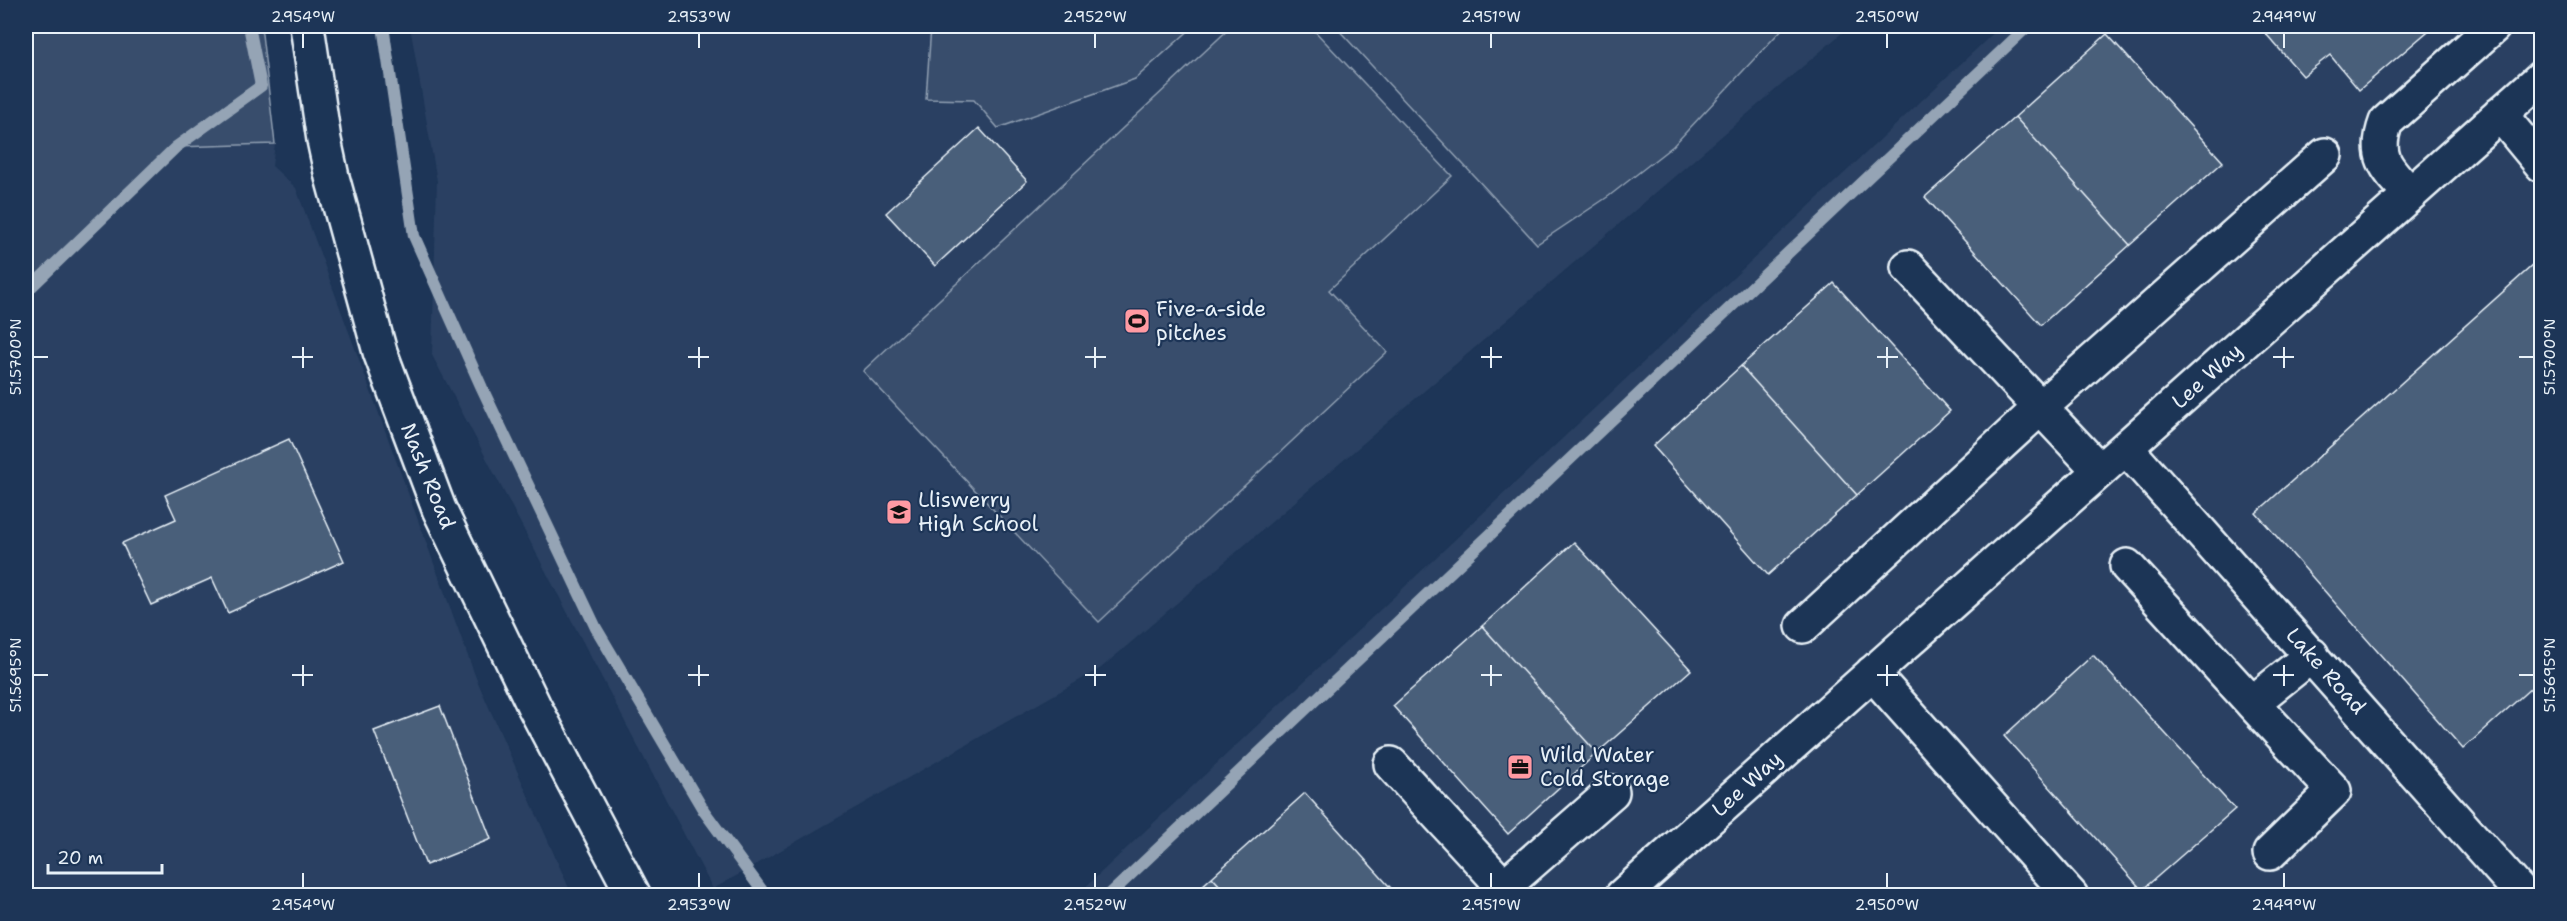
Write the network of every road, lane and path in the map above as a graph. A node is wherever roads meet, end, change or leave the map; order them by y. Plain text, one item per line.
1 (307, 26) edge
2 (2494, 26) edge
3 (2541, 77) edge
4 (2500, 114) junction
5 (2325, 155) dead end
6 (2541, 165) edge
7 (2410, 193) junction
8 (1908, 267) dead end
9 (2040, 408) junction
10 (2126, 448) junction
11 (2099, 470) junction
12 (2127, 566) dead end
13 (1803, 626) dead end
14 (2312, 655) junction
15 (1872, 673) junction
16 (2252, 703) junction
17 (1391, 764) dead end
18 (1612, 792) dead end
19 (2270, 853) dead end
20 (1498, 891) edge
21 (634, 896) edge
22 (1622, 896) edge
23 (2071, 896) edge
24 (2524, 896) edge

1 - 21 street, Nash Road
2 - 7 street
3 - 4 street, Lee Way
4 - 6 street
4 - 7 street, Lee Way
5 - 9 street
7 - 10 street, Lee Way
8 - 9 street
9 - 11 street
9 - 13 street
10 - 11 street, Lee Way
10 - 14 street, Lake Road
11 - 15 street, Lee Way
12 - 16 street
14 - 16 street
14 - 24 street, Lake Road
15 - 22 street, Lee Way
15 - 23 street
16 - 19 street
17 - 20 street
18 - 20 street

